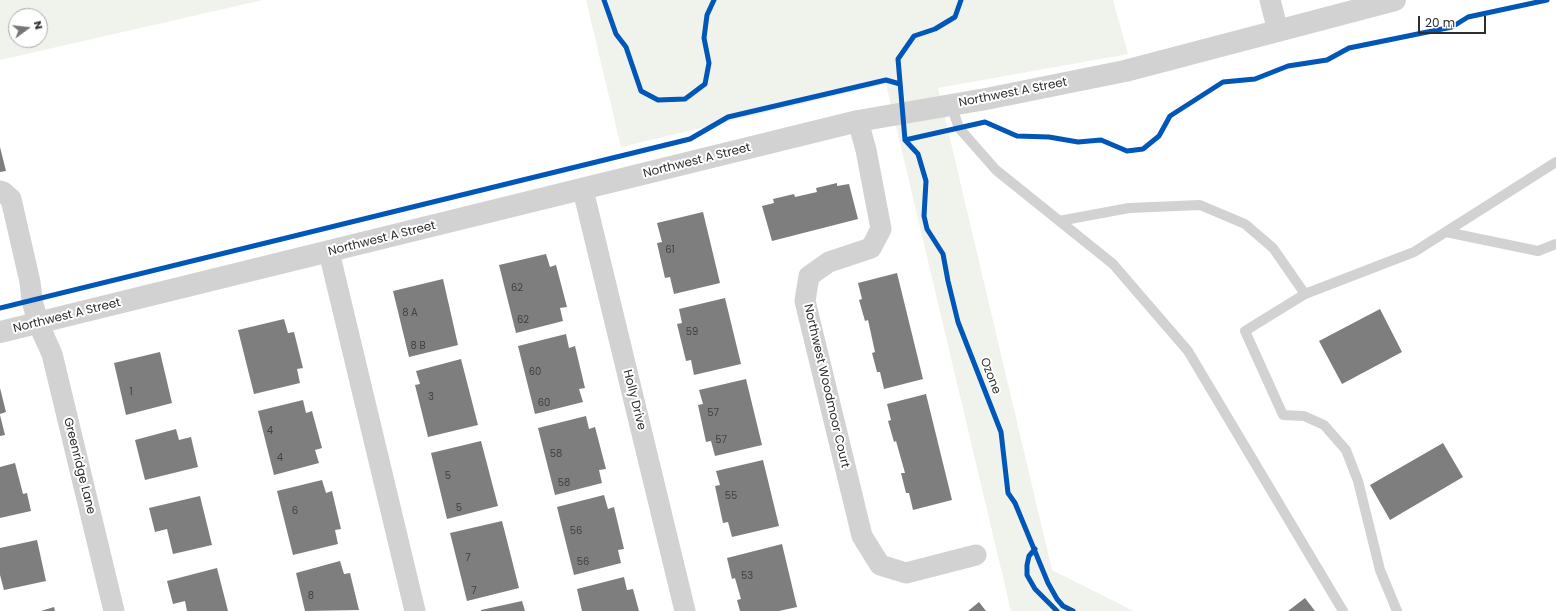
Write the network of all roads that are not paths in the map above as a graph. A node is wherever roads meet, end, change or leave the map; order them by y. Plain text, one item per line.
1 (1270, 0) edge
2 (1395, 0) edge
3 (1278, 31) junction
4 (951, 105) junction
5 (858, 121) junction
6 (1556, 162) edge
7 (583, 190) junction
8 (0, 191) edge
9 (1059, 221) junction
10 (1446, 232) junction
11 (1556, 244) edge
12 (329, 252) junction
13 (1305, 294) junction
14 (38, 323) junction
15 (0, 332) edge
16 (976, 555) dead end
17 (114, 611) edge
18 (415, 611) edge
19 (685, 611) edge
20 (1343, 611) edge
21 (1397, 611) edge

1 - 3 street
2 - 3 street, Northwest A Street
3 - 4 street, Northwest A Street
4 - 5 street, Northwest A Street
4 - 9 lane
5 - 7 street, Northwest A Street
5 - 16 street, Northwest Woodmoor Court
6 - 10 lane
7 - 12 street, Northwest A Street
7 - 19 street, Holly Drive
8 - 14 street, Greenridge Lane
9 - 13 lane
9 - 20 lane
10 - 11 lane
10 - 13 lane
12 - 14 street, Northwest A Street
12 - 18 street
13 - 21 lane
14 - 15 street, Northwest A Street
14 - 17 street, Greenridge Lane

